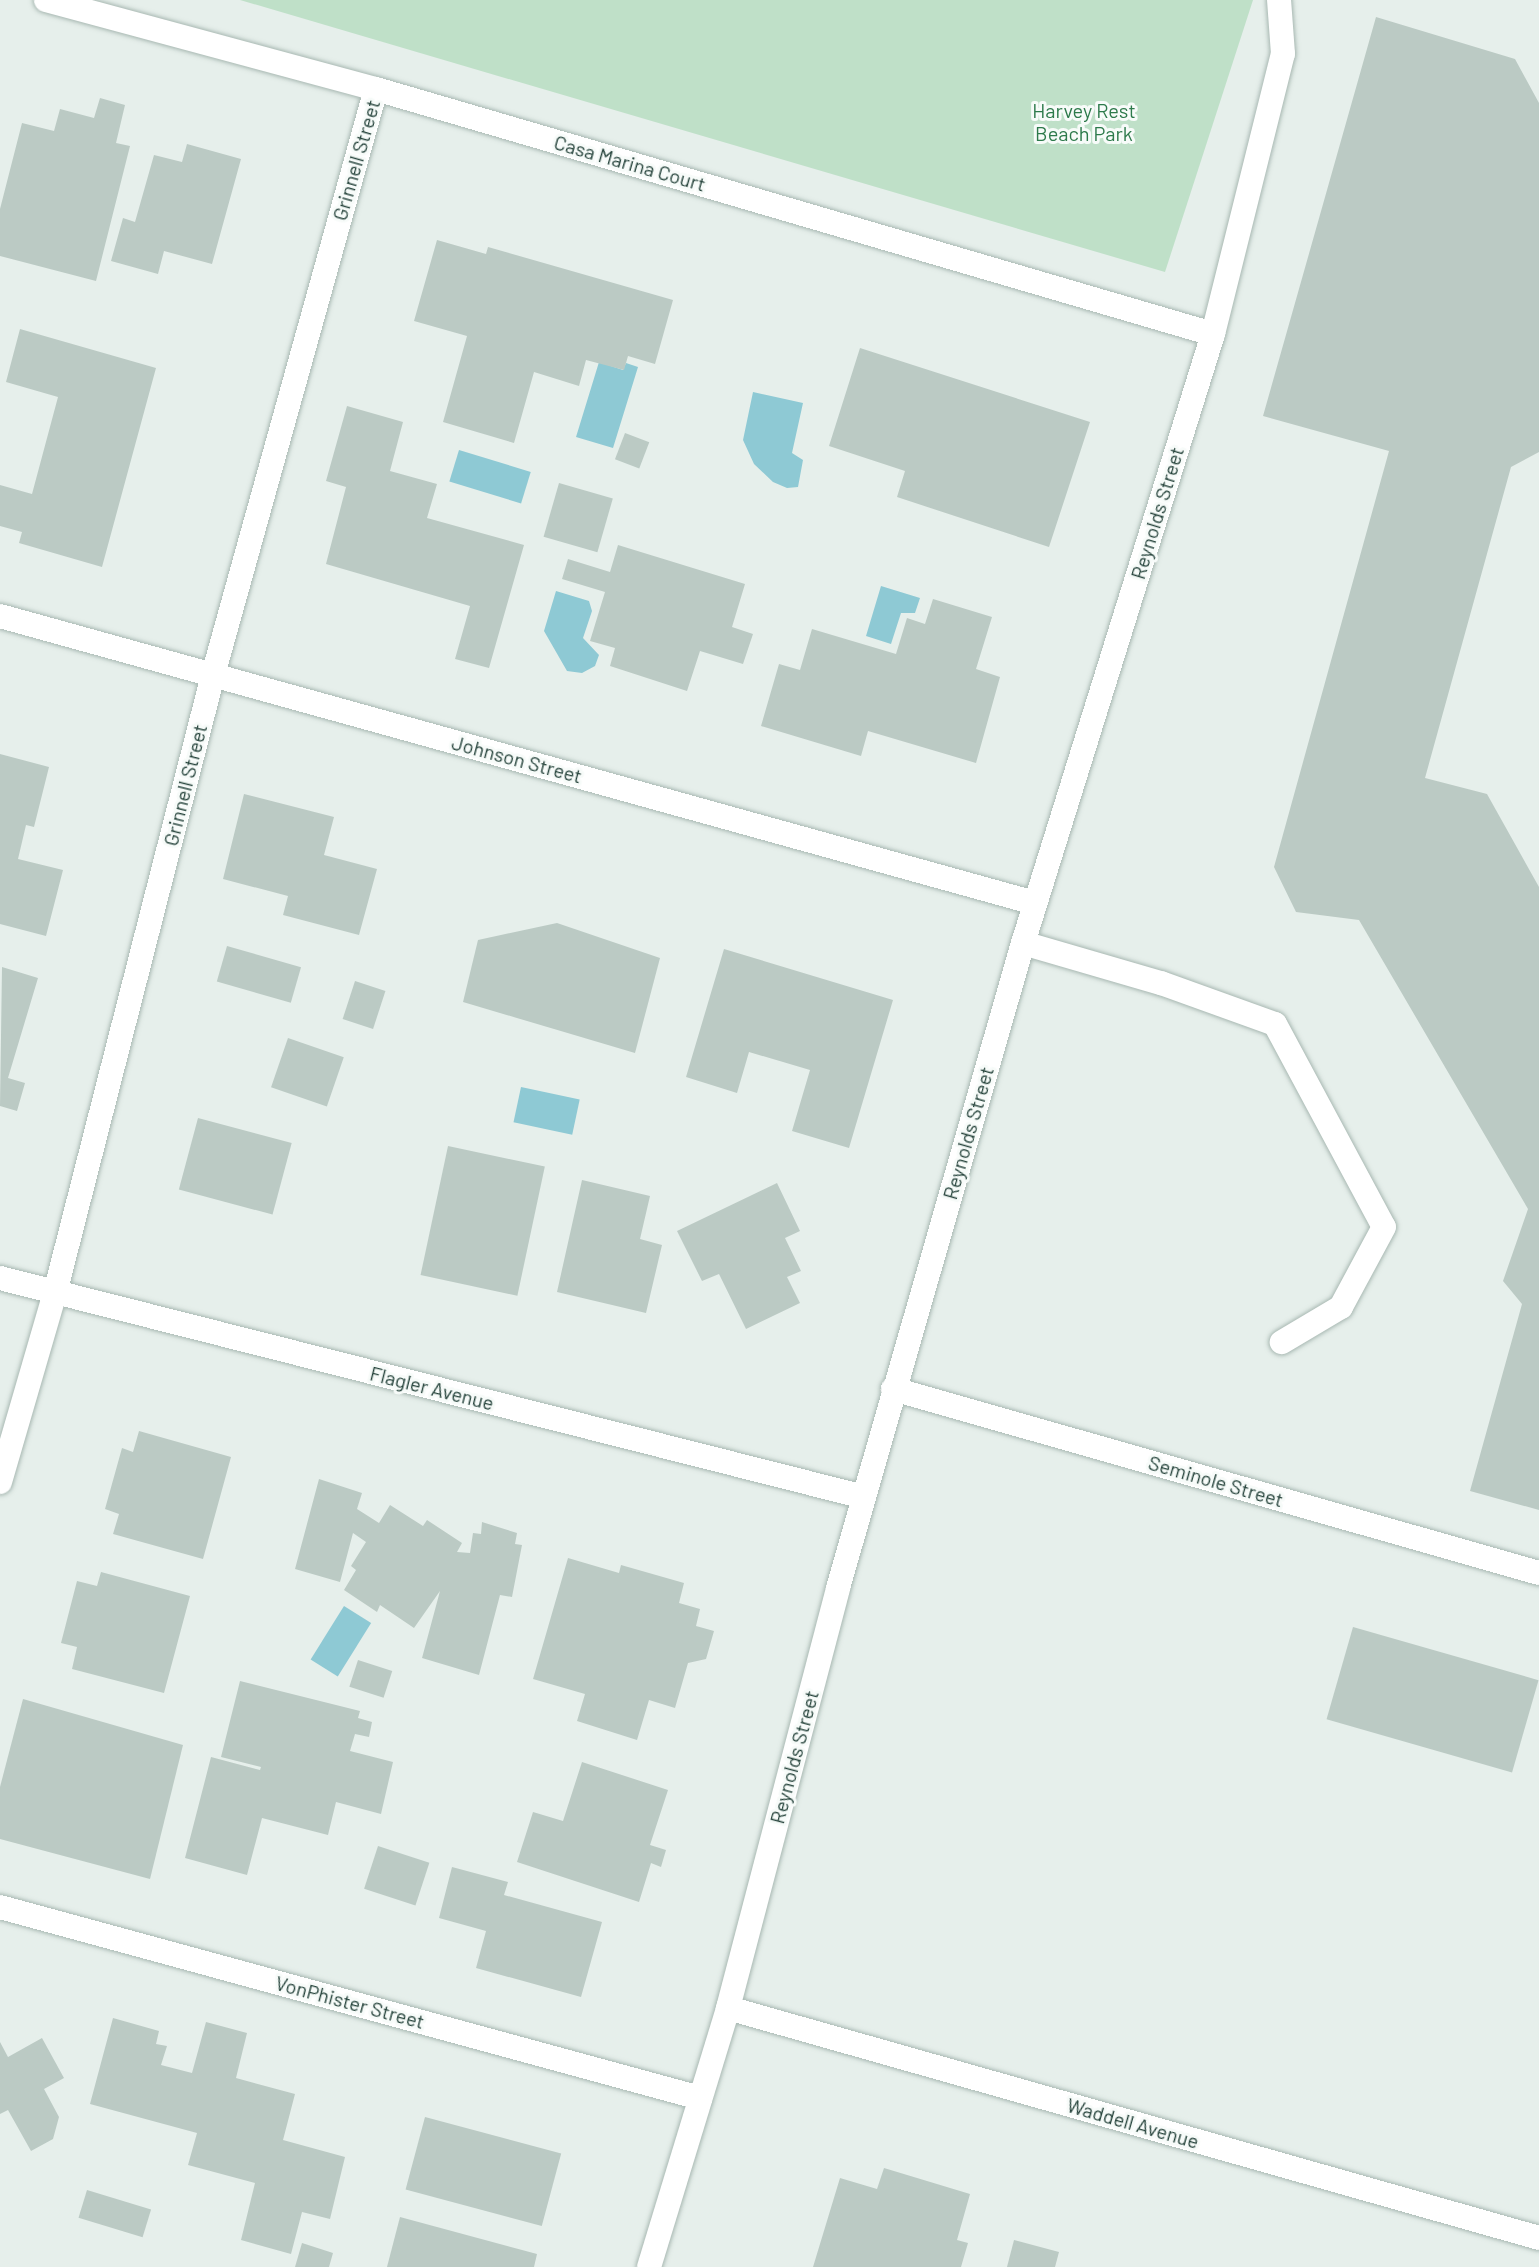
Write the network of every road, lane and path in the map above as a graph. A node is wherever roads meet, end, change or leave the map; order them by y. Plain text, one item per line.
1 (46, 0) edge
2 (1279, 0) edge
3 (376, 89) junction
4 (1213, 334) junction
5 (0, 616) edge
6 (213, 675) junction
7 (1035, 903) junction
8 (1023, 943) junction
9 (0, 1278) edge
10 (55, 1293) junction
11 (1282, 1342) dead end
12 (893, 1389) junction
13 (0, 1482) edge
14 (864, 1497) junction
15 (1539, 1573) edge
16 (0, 1907) edge
17 (728, 2008) junction
18 (700, 2098) junction
19 (1539, 2238) edge
20 (649, 2267) edge

1 - 3 street, Casa Marina Court
2 - 4 street, Reynolds Street
3 - 4 street, Casa Marina Court
3 - 6 street, Grinnell Street
4 - 7 street, Reynolds Street
5 - 6 street, Johnson Street
6 - 7 street, Johnson Street
6 - 10 street, Grinnell Street
7 - 8 street, Reynolds Street
8 - 11 street
8 - 12 street, Reynolds Street
9 - 10 street, Flagler Avenue
10 - 13 street, Grinnell Street
10 - 14 street, Flagler Avenue
12 - 14 street, Reynolds Street
12 - 15 street, Seminole Street
14 - 17 street, Reynolds Street
16 - 18 street, VonPhister Street
17 - 18 street, Reynolds Street
17 - 19 street, Waddell Avenue
18 - 20 street, Reynolds Street

